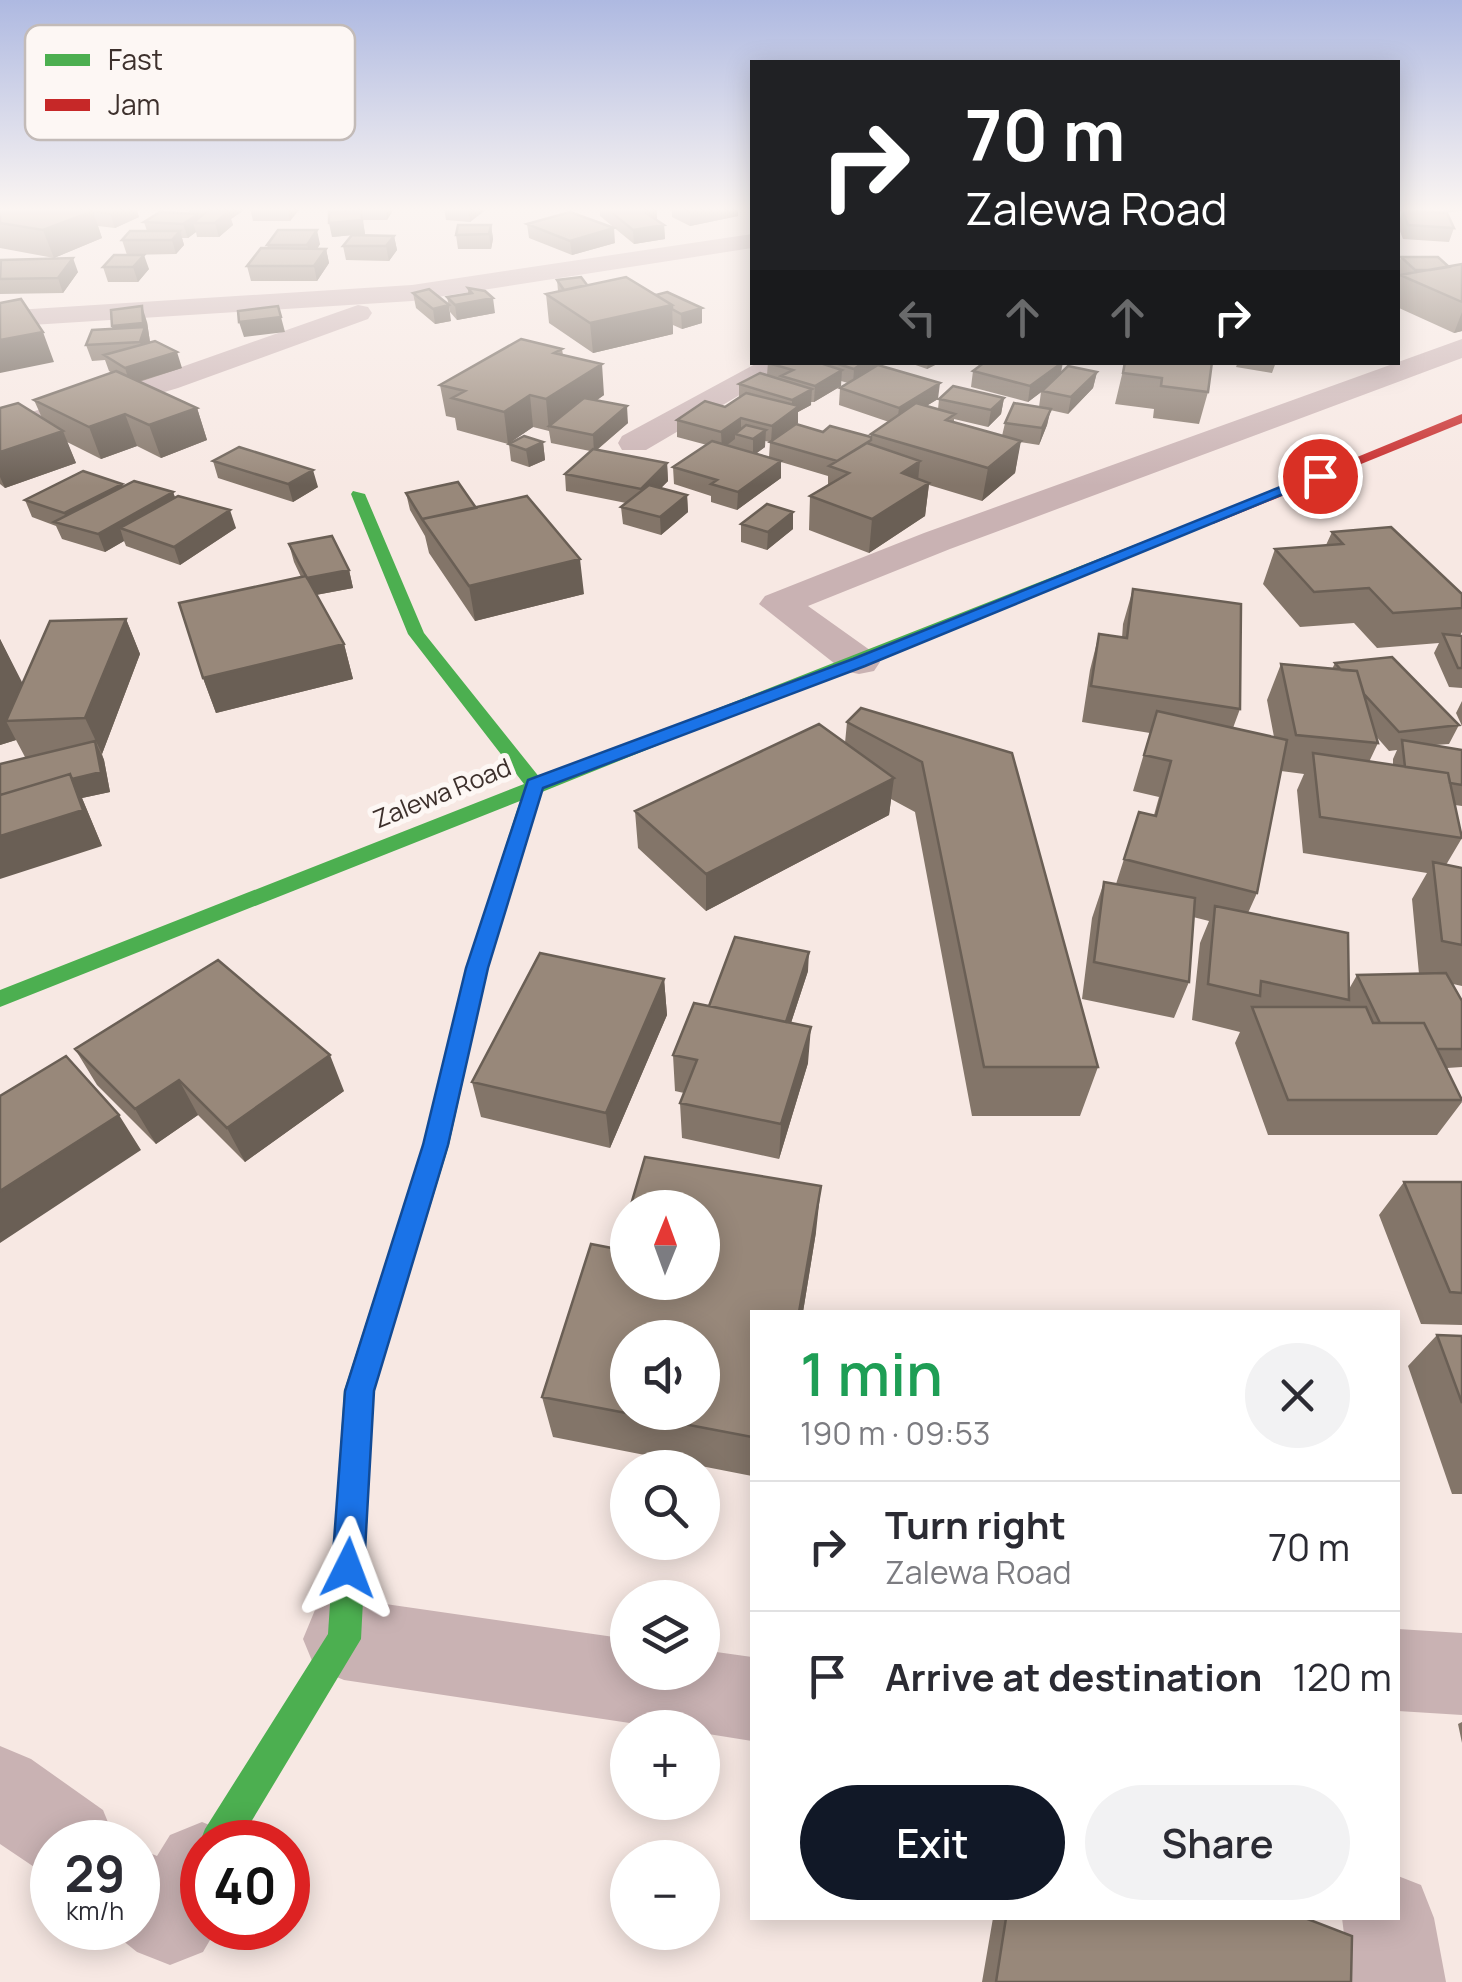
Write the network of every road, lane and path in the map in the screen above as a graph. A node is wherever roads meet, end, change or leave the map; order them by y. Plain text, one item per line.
1 (261, 300) edge
2 (391, 300) edge
3 (0, 320) edge
4 (1462, 348) edge
5 (777, 365) edge
6 (1462, 418) edge
7 (0, 432) edge
8 (634, 443) dead end
9 (358, 494) dead end
10 (859, 662) junction
11 (535, 785) junction
12 (0, 999) edge
13 (344, 1639) junction
14 (1400, 1670) edge
15 (1462, 1674) edge
16 (750, 1699) edge
17 (0, 1790) edge
18 (41, 1820) edge
19 (232, 1820) edge
20 (180, 1903) edge
21 (160, 1911) edge
22 (1388, 1920) edge
23 (1398, 1982) edge

1 - 3 street
2 - 7 street
4 - 10 street
5 - 8 street
6 - 10 main road, Zalewa Road
9 - 11 main road
10 - 11 main road, Zalewa Road
11 - 12 main road, Zalewa Road
11 - 13 main road
13 - 16 street
13 - 19 main road
14 - 15 street
17 - 18 street
20 - 21 street
22 - 23 street

